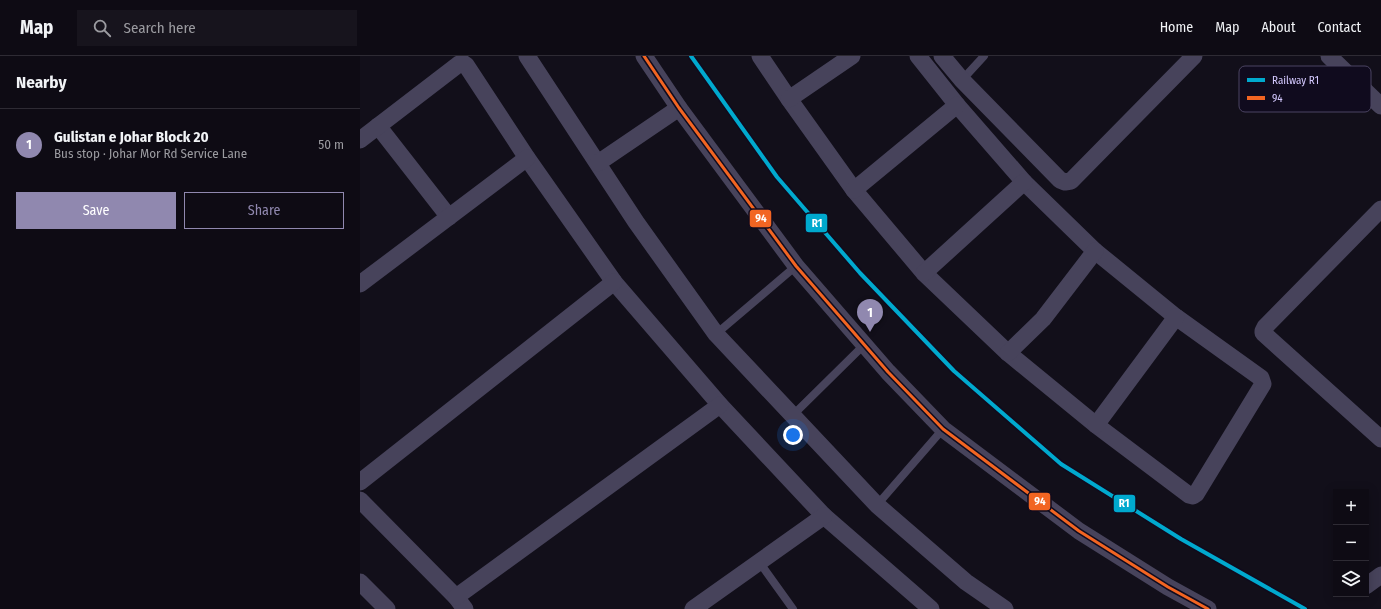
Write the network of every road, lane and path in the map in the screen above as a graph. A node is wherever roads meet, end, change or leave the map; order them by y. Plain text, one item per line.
1 (527, 56) edge
2 (644, 56) edge
3 (760, 56) edge
4 (852, 56) edge
5 (918, 56) edge
6 (942, 56) edge
7 (984, 56) edge
8 (1194, 56) edge
9 (1330, 56) edge
10 (1340, 66) edge
11 (962, 80) junction
12 (1371, 96) edge
13 (789, 99) junction
14 (957, 104) junction
15 (1381, 106) edge
16 (679, 108) junction
17 (378, 126) junction
18 (360, 140) edge
19 (527, 158) junction
20 (598, 163) junction
21 (1024, 182) junction
22 (854, 190) junction
23 (1381, 209) edge
24 (449, 217) junction
25 (1095, 251) junction
26 (796, 266) junction
27 (924, 273) junction
28 (614, 282) junction
29 (360, 284) edge
30 (1176, 317) junction
31 (716, 334) junction
32 (864, 344) junction
33 (1008, 353) junction
34 (720, 405) junction
35 (792, 416) junction
36 (1096, 425) junction
37 (942, 429) junction
38 (1381, 439) edge
39 (360, 482) edge
40 (360, 500) edge
41 (878, 505) junction
42 (824, 516) junction
43 (760, 563) junction
44 (1381, 575) edge
45 (360, 582) edge
46 (1369, 584) edge
47 (460, 603) edge
48 (387, 609) edge
49 (693, 609) edge
50 (792, 609) edge
51 (931, 609) edge
52 (1005, 609) edge
53 (1208, 609) edge

1 - 20 street
2 - 16 street
3 - 13 street
4 - 13 street
5 - 14 street
6 - 11 street
7 - 11 lane
8 - 11 street
9 - 10 street
12 - 15 street
13 - 22 street
14 - 21 street
14 - 22 street
16 - 20 street
16 - 26 street
17 - 18 street
17 - 19 street
17 - 24 street
19 - 24 street
19 - 28 street
20 - 31 street
21 - 25 street
21 - 27 street
22 - 27 street
23 - 38 street
24 - 29 street
25 - 30 street
25 - 33 street
26 - 31 lane
26 - 32 street
27 - 33 street
28 - 34 street
28 - 39 street
30 - 36 street
30 - 36 street
31 - 35 street
32 - 35 lane
32 - 37 street
33 - 36 street
34 - 42 street
34 - 47 street
35 - 41 street
37 - 41 lane
37 - 53 street
40 - 47 street
41 - 52 street
42 - 43 street
42 - 51 street
43 - 49 street
43 - 50 lane
44 - 46 street
45 - 48 street

